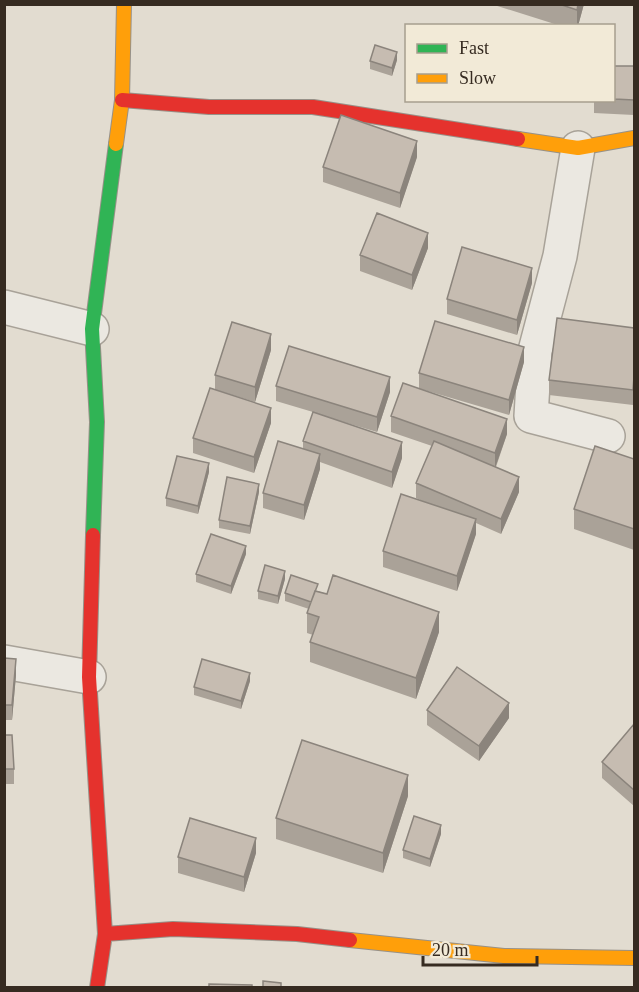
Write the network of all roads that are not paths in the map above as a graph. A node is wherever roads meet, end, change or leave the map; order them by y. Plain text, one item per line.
1 (124, 4) edge
2 (122, 100) junction
3 (634, 138) edge
4 (578, 148) junction
5 (4, 307) edge
6 (92, 329) junction
7 (608, 436) dead end
8 (4, 662) edge
9 (89, 677) junction
10 (105, 934) junction
11 (632, 955) edge
12 (97, 987) edge

1 - 2 street
2 - 4 street
2 - 6 street
3 - 4 street
4 - 7 street
5 - 6 street
6 - 9 street
8 - 9 street
9 - 10 street
10 - 11 street
10 - 12 street

